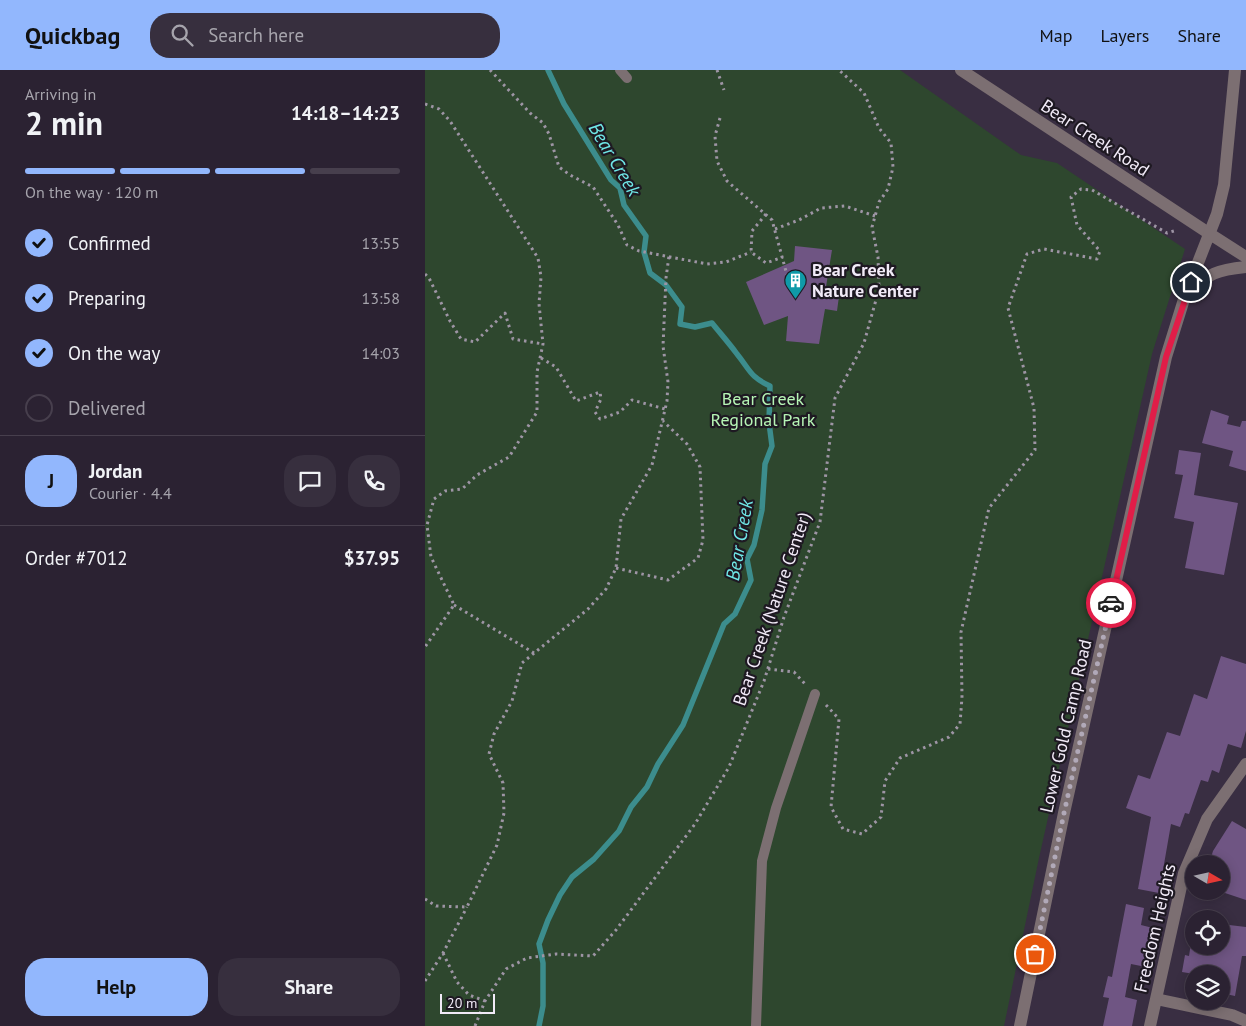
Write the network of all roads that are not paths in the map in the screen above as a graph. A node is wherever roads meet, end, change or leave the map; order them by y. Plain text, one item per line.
1 (961, 70) edge
2 (1235, 70) edge
3 (1210, 234) junction
4 (1246, 257) edge
5 (1246, 267) edge
6 (1185, 296) junction
7 (815, 694) road end
8 (1246, 764) edge
9 (1157, 999) junction
10 (1246, 1021) edge
11 (756, 1026) edge
12 (1020, 1026) edge
13 (1150, 1026) edge

1 - 3 street, Bear Creek Road
2 - 3 street, Lower Gold Camp Road
3 - 4 street, Bear Creek Road
3 - 6 street, Lower Gold Camp Road
5 - 6 street
6 - 12 street, Lower Gold Camp Road
7 - 11 lane
8 - 9 street, Freedom Heights
9 - 10 street
9 - 13 street, Freedom Heights

